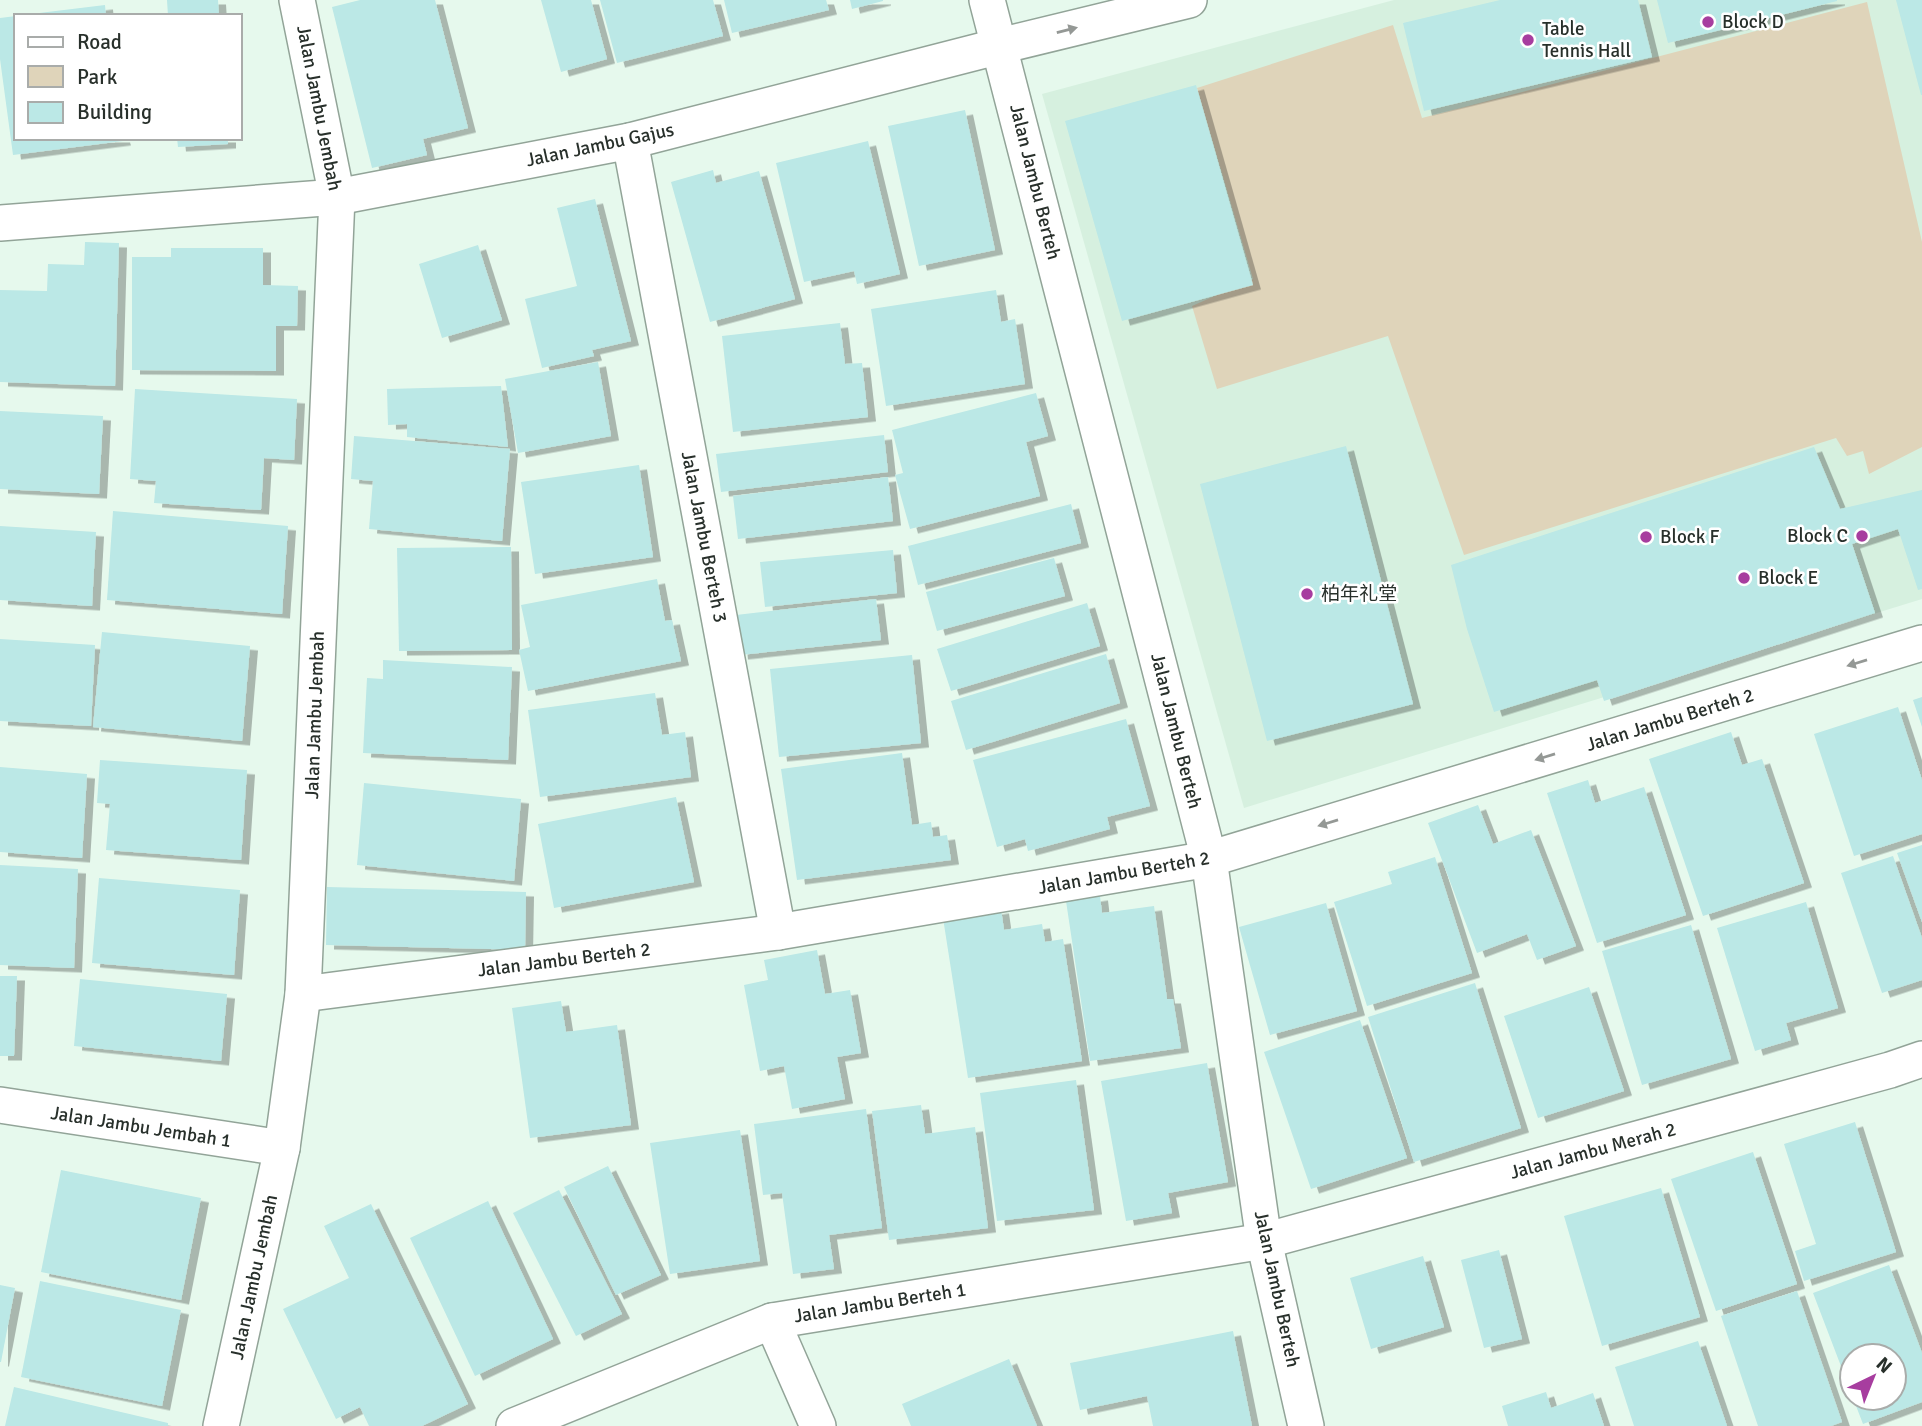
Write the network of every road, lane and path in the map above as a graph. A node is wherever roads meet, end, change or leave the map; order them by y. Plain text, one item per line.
1 (297, 0) edge
2 (987, 0) edge
3 (1189, 0) edge
4 (1000, 46) junction
5 (630, 141) junction
6 (337, 197) junction
7 (0, 223) edge
8 (1922, 643) edge
9 (1209, 859) junction
10 (778, 932) junction
11 (303, 995) junction
12 (1922, 1059) edge
13 (0, 1105) edge
14 (282, 1148) junction
15 (1264, 1241) junction
16 (772, 1321) junction
17 (221, 1426) edge
18 (514, 1426) edge
19 (818, 1426) edge
20 (1306, 1426) edge

1 - 6 street, Jalan Jambu Jembah
2 - 4 street, Jalan Jambu Berteh
4 -> 3 street, Jalan Jambu Gajus
4 - 5 street, Jalan Jambu Gajus
4 - 9 street, Jalan Jambu Berteh
5 - 6 street, Jalan Jambu Gajus
5 - 10 street, Jalan Jambu Berteh 3
6 - 7 street, Jalan Jambu Gajus
6 - 11 street, Jalan Jambu Jembah
8 -> 9 street, Jalan Jambu Berteh 2
9 - 10 street, Jalan Jambu Berteh 2
9 - 15 street, Jalan Jambu Berteh
10 - 11 street, Jalan Jambu Berteh 2
11 - 14 street, Jalan Jambu Jembah
12 - 15 street, Jalan Jambu Merah 2
13 - 14 street, Jalan Jambu Jembah 1
14 - 17 street, Jalan Jambu Jembah
15 - 16 street, Jalan Jambu Berteh 1
15 - 20 street, Jalan Jambu Berteh
16 - 18 street, Jalan Jambu Berteh 1
16 - 19 street

